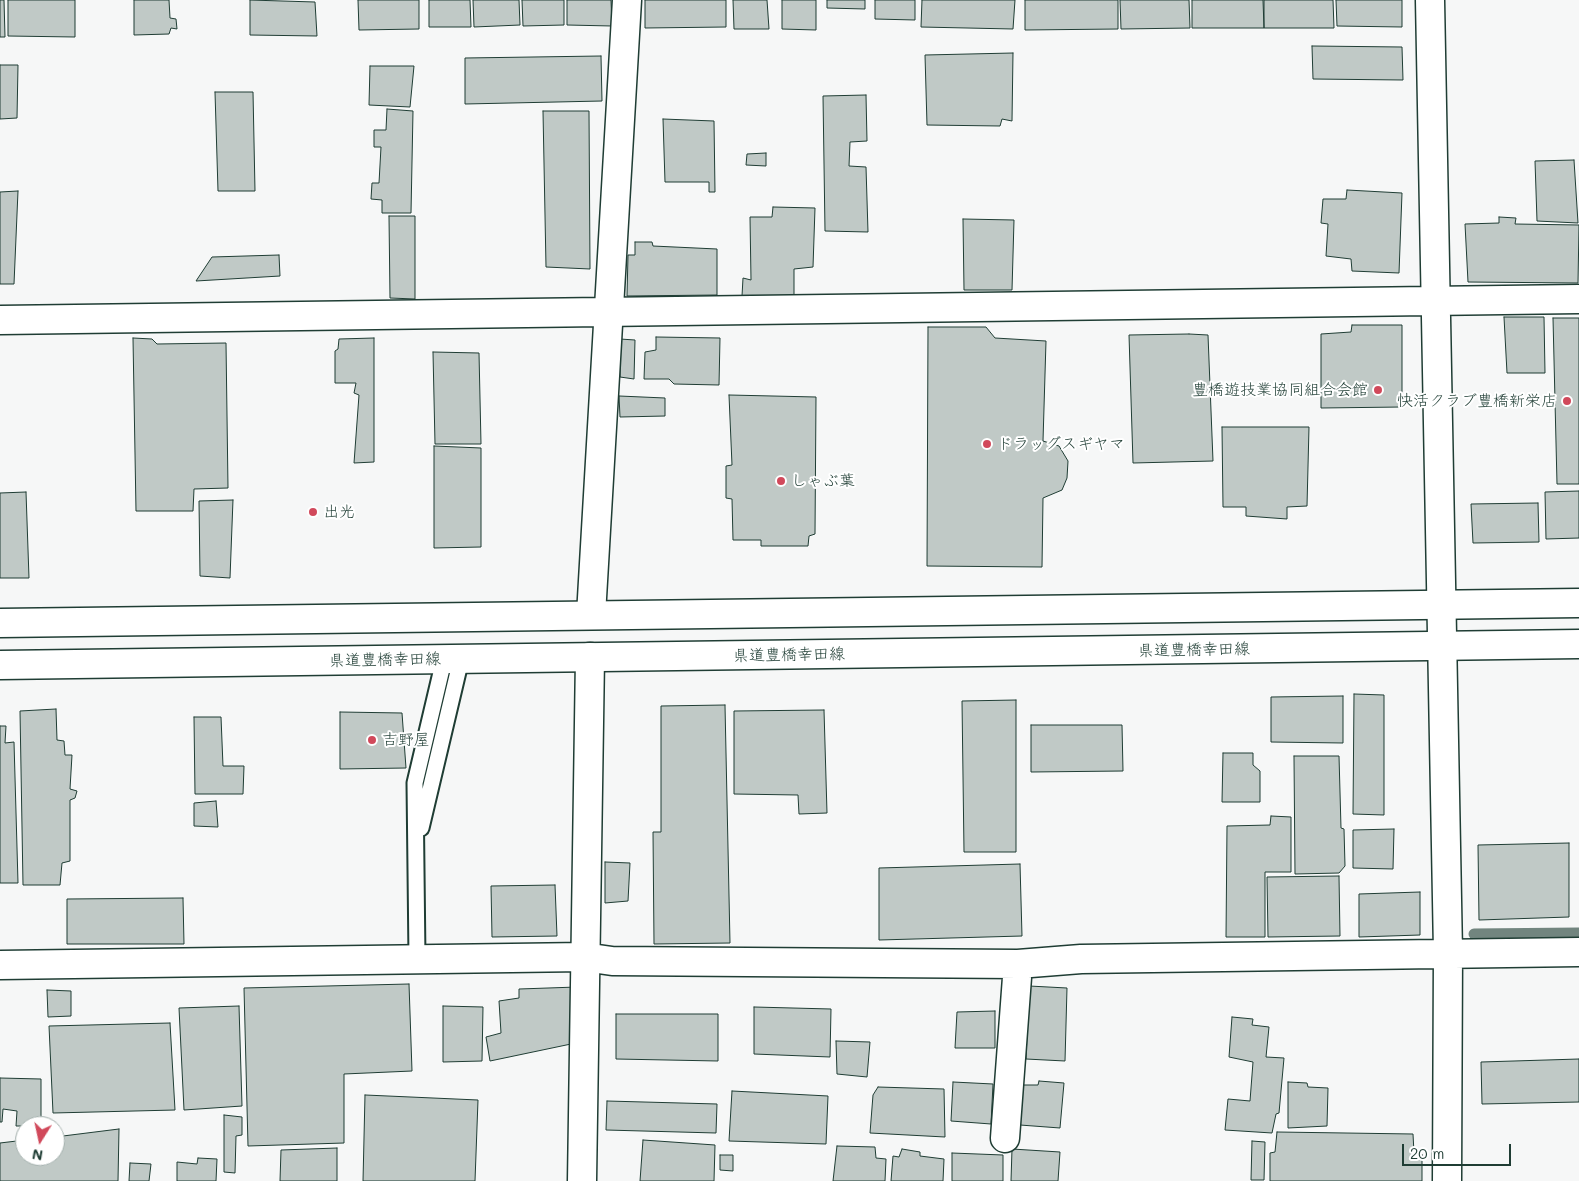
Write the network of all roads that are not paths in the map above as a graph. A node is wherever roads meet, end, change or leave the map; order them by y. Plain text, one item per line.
1 (627, 0) edge
2 (1430, 0) edge
3 (1579, 299) edge
4 (1434, 302) junction
5 (610, 312) junction
6 (0, 320) edge
7 (1579, 603) edge
8 (1440, 604) junction
9 (591, 615) junction
10 (0, 623) edge
11 (1579, 644) edge
12 (1441, 647) junction
13 (590, 657) junction
14 (452, 660) junction
15 (0, 665) edge
16 (415, 850) junction
17 (1448, 952) junction
18 (1579, 952) edge
19 (584, 957) junction
20 (417, 958) junction
21 (1018, 964) junction
22 (0, 965) edge
23 (1005, 1138) dead end
24 (582, 1181) edge
25 (1447, 1181) edge

1 - 5 street
2 - 4 street
3 - 4 street
4 - 5 street
4 - 8 street
5 - 6 street
5 - 9 street
7 - 8 street
8 - 9 street
8 - 12 street
9 - 10 street
11 - 12 street, 県道豊橋幸田線
12 - 13 street, 県道豊橋幸田線
12 - 17 street
13 - 14 street, 県道豊橋幸田線
13 - 19 street
14 - 15 street, 県道豊橋幸田線
14 - 16 lane
14 - 16 lane
16 - 20 lane
17 - 18 street
17 - 21 street
17 - 25 street
19 - 20 street
19 - 21 street
19 - 24 street
20 - 22 street
21 - 23 street

